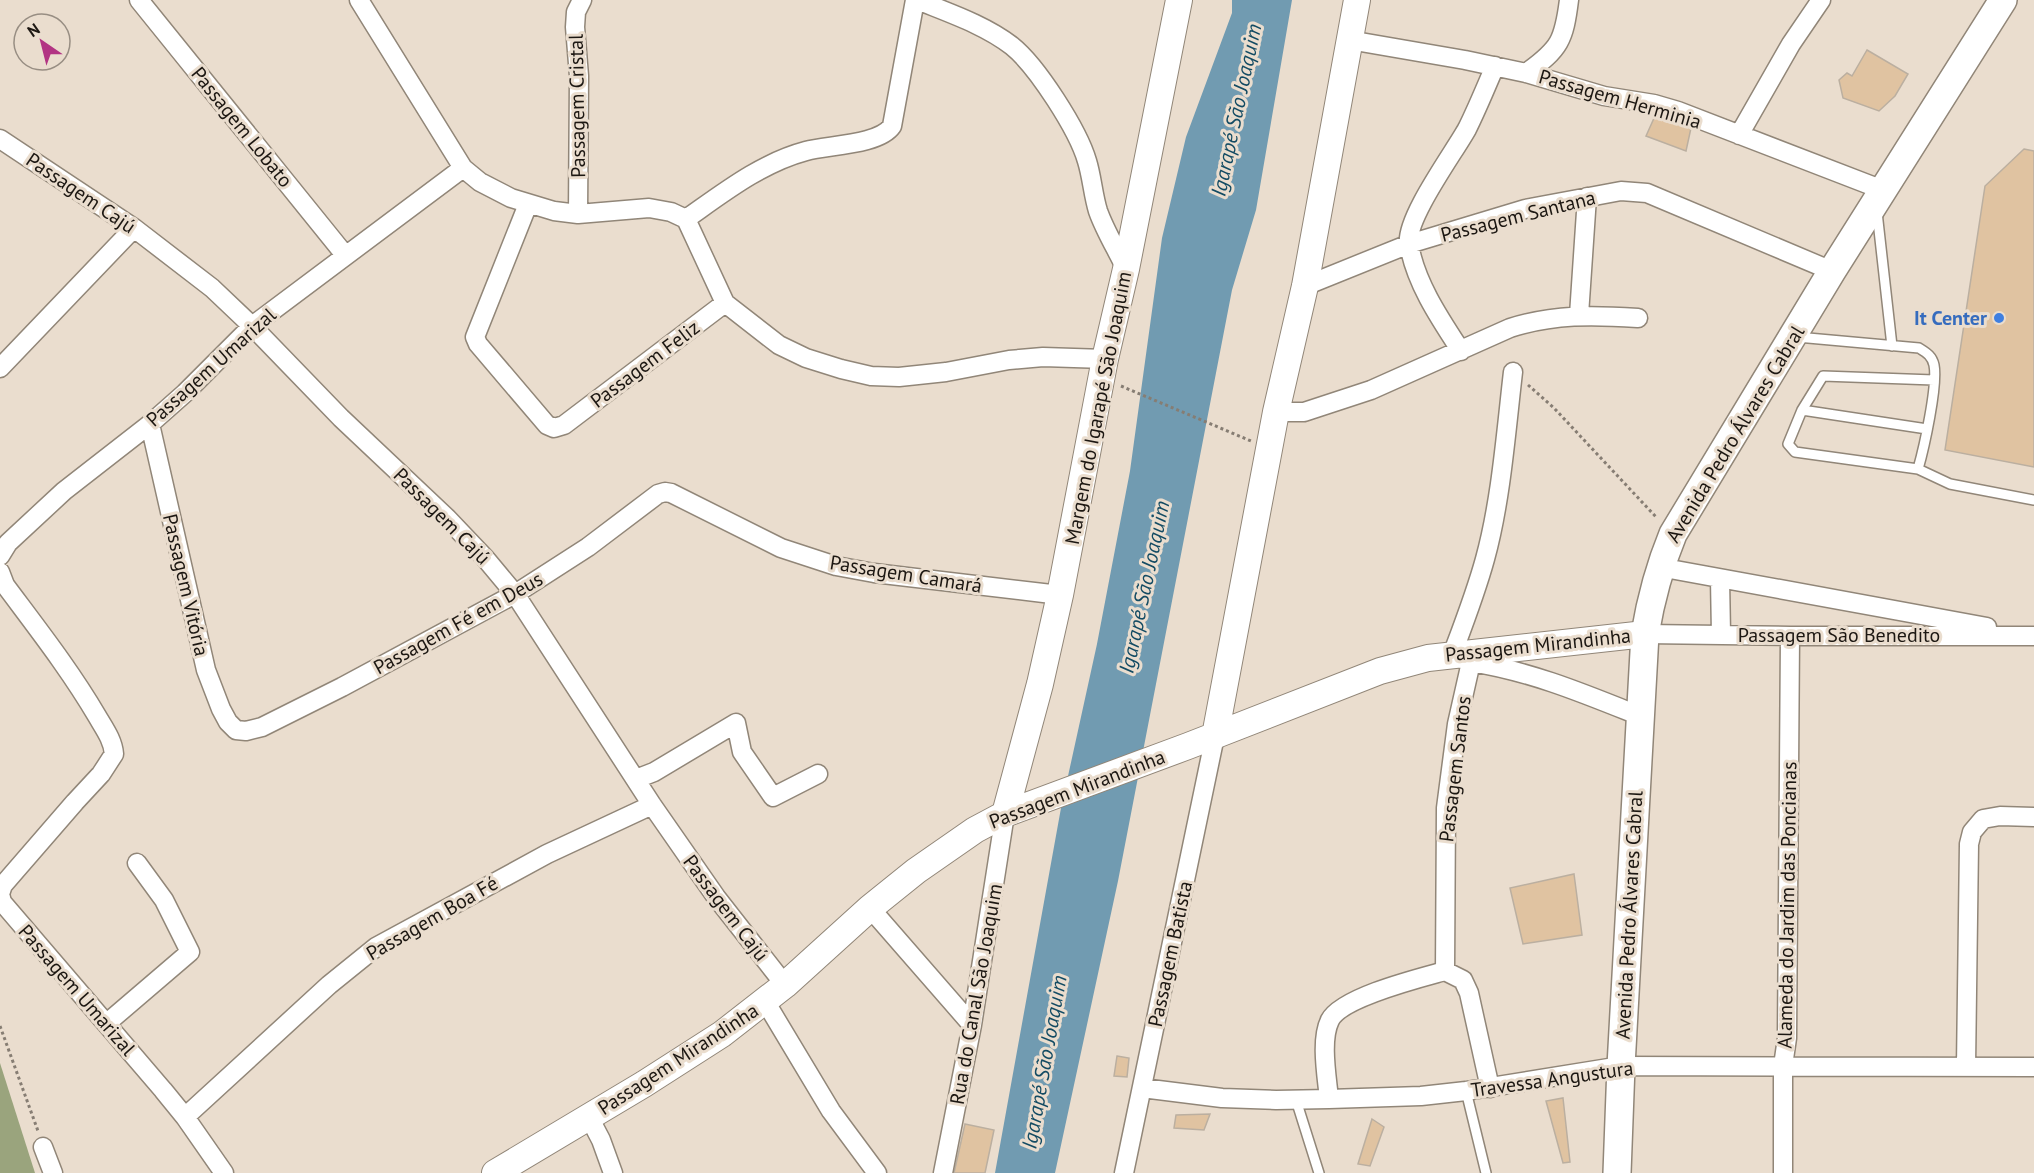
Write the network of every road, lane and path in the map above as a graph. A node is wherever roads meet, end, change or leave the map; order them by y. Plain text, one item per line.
1 (139, 0) edge
2 (359, 0) edge
3 (582, 0) edge
4 (916, 0) edge
5 (1179, 0) edge
6 (1358, 0) edge
7 (1569, 0) edge
8 (1821, 0) edge
9 (2003, 0) edge
10 (1349, 40) junction
11 (1495, 66) junction
12 (1526, 73) junction
13 (1739, 135) junction
14 (0, 139) edge
15 (463, 168) junction
16 (1879, 195) junction
17 (1587, 197) junction
18 (528, 204) junction
19 (578, 214) junction
20 (686, 219) junction
21 (134, 228) junction
22 (1409, 244) junction
23 (345, 255) junction
24 (1126, 269) junction
25 (1832, 271) junction
26 (1305, 286) junction
27 (725, 303) junction
28 (1579, 315) junction
29 (1638, 318) dead end
30 (252, 326) junction
31 (1793, 337) junction
32 (1892, 346) junction
33 (1461, 351) junction
34 (1105, 359) junction
35 (0, 368) edge
36 (1513, 372) joint
37 (1934, 380) junction
38 (1139, 393) dead end
39 (1802, 410) junction
40 (1276, 412) junction
41 (150, 424) junction
42 (1927, 429) junction
43 (1269, 448) junction
44 (1918, 469) junction
45 (658, 494) joint
46 (2034, 500) edge
47 (1672, 534) junction
48 (0, 556) edge
49 (1659, 567) junction
50 (0, 572) edge
51 (1720, 579) junction
52 (515, 594) junction
53 (1060, 595) junction
54 (1645, 634) junction
55 (1721, 634) junction
56 (1790, 636) junction
57 (2033, 636) edge
58 (1461, 658) junction
59 (1640, 716) junction
60 (246, 731) joint
61 (1215, 736) junction
62 (818, 774) dead end
63 (636, 779) junction
64 (652, 805) junction
65 (1012, 811) junction
66 (2034, 817) edge
67 (137, 863) dead end
68 (870, 908) junction
69 (1445, 971) junction
70 (785, 985) junction
71 (765, 1001) junction
72 (107, 1023) junction
73 (972, 1025) junction
74 (0, 1026) edge
75 (1621, 1066) junction
76 (1783, 1066) junction
77 (1966, 1066) junction
78 (2034, 1067) edge
79 (1142, 1088) junction
80 (1490, 1088) junction
81 (1466, 1091) junction
82 (1329, 1099) junction
83 (1296, 1100) junction
84 (185, 1117) junction
85 (589, 1117) junction
86 (43, 1147) joint
87 (53, 1173) edge
88 (224, 1173) edge
89 (495, 1173) edge
90 (613, 1173) edge
91 (877, 1173) edge
92 (942, 1173) edge
93 (1124, 1173) edge
94 (1319, 1173) edge
95 (1486, 1173) edge
96 (1617, 1173) edge
97 (1783, 1173) edge

1 - 23 street, Passagem Lobato
2 - 15 street
3 - 19 street, Passagem Cristal
4 - 20 street
4 - 24 street
5 - 24 street, Margem do Igarapé São Joaquim
6 - 10 street
7 - 12 street
8 - 13 street
9 - 16 main road, Avenida Pedro Álvares Cabral
10 - 11 street, Passagem Herminia
10 - 26 street
11 - 12 street, Passagem Herminia
11 - 22 street
12 - 13 street, Passagem Herminia
13 - 16 street, Passagem Herminia
14 - 21 street, Passagem Cajú
15 - 18 street
15 - 23 street, Passagem Umarizal
16 - 25 main road, Avenida Pedro Álvares Cabral
16 - 32 lane
17 - 22 street, Passagem Santana
17 - 25 street, Passagem Santana
17 - 28 street
18 - 19 street
18 - 27 street, Passagem Feliz
19 - 20 street
20 - 27 street
21 - 30 street, Passagem Cajú
21 - 35 street
22 - 26 street, Passagem Santana
22 - 33 street
23 - 30 street, Passagem Umarizal
24 - 34 street, Margem do Igarapé São Joaquim
25 - 31 main road, Avenida Pedro Álvares Cabral
26 - 40 street
27 - 34 street
28 - 29 street
28 - 33 street
30 - 41 street, Passagem Umarizal
30 - 52 street, Passagem Cajú
31 - 32 lane
31 - 47 main road, Avenida Pedro Álvares Cabral
32 - 37 lane
33 - 40 street
34 - 53 street, Margem do Igarapé São Joaquim
36 - 47 path
36 - 58 street, Passagem Santos
37 - 39 lane
37 - 42 lane
38 - 43 path
39 - 42 lane
39 - 44 lane
40 - 43 street
41 - 48 street, Passagem Umarizal
41 - 60 street, Passagem Vitória
42 - 44 lane
43 - 61 street
44 - 46 lane
45 - 52 street, Passagem Fé em Deus
45 - 53 street, Passagem Camará
47 - 49 main road, Avenida Pedro Álvares Cabral
49 - 51 street, Passagem São Benedito
49 - 54 main road, Avenida Pedro Álvares Cabral
50 - 72 street, Passagem Umarizal
51 - 55 street
51 - 57 street, Passagem São Benedito
52 - 60 street, Passagem Fé em Deus
52 - 63 street, Passagem Cajú
53 - 65 street, Margem do Igarapé São Joaquim
54 - 55 street, Passagem São Benedito
54 - 58 street, Passagem Mirandinha
54 - 59 main road, Avenida Pedro Álvares Cabral
55 - 56 street, Passagem São Benedito
56 - 57 street, Passagem São Benedito
56 - 76 street, Alameda do Jardim das Poncianas
58 - 59 street
58 - 61 street, Passagem Mirandinha
58 - 69 street, Passagem Santos
59 - 75 main road, Avenida Pedro Álvares Cabral
61 - 65 street, Passagem Mirandinha
61 - 79 street, Passagem Batista
62 - 63 street
63 - 64 street, Passagem Cajú
64 - 70 street, Passagem Cajú
64 - 84 street, Passagem Boa Fé
65 - 68 street, Passagem Mirandinha
65 - 73 street, Rua do Canal São Joaquim
66 - 77 street
67 - 72 street
68 - 70 street, Passagem Mirandinha
68 - 73 street
69 - 80 street
69 - 82 street
70 - 71 street, Passagem Mirandinha
71 - 85 street, Passagem Mirandinha
71 - 91 street
72 - 84 street, Passagem Umarizal
73 - 92 street, Rua do Canal São Joaquim
74 - 86 path
75 - 76 street, Travessa Angustura
75 - 80 street, Travessa Angustura
75 - 96 main road, Avenida Pedro Álvares Cabral
76 - 77 street, Travessa Angustura
76 - 97 street, Alameda do Jardim das Poncianas
77 - 78 street, Travessa Angustura
79 - 83 street, Travessa Angustura
79 - 93 street, Passagem Batista
80 - 81 street, Travessa Angustura
81 - 82 street, Travessa Angustura
81 - 95 lane
82 - 83 street, Travessa Angustura
83 - 94 lane
84 - 88 street, Passagem Umarizal
85 - 89 street, Passagem Mirandinha
85 - 90 street
86 - 87 street

